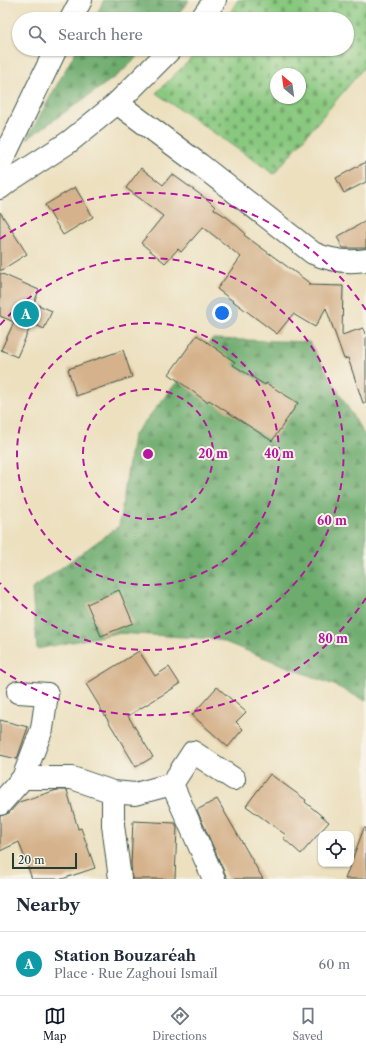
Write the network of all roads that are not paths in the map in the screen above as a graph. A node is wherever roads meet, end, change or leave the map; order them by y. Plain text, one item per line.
1 (81, 0) edge
2 (215, 0) edge
3 (75, 12) edge
4 (206, 12) edge
5 (53, 56) edge
6 (164, 56) edge
7 (117, 103) junction
8 (3, 178) edge
9 (366, 260) edge
10 (18, 692) dead end
11 (23, 778) junction
12 (234, 779) dead end
13 (172, 784) junction
14 (113, 792) junction
15 (0, 804) edge
16 (120, 879) edge
17 (214, 879) edge

1 - 3 street
2 - 4 street
5 - 8 street
6 - 7 street
7 - 8 street
7 - 9 street
10 - 11 street
11 - 14 street
11 - 15 street
12 - 13 street
13 - 14 street
13 - 17 street
14 - 16 street

